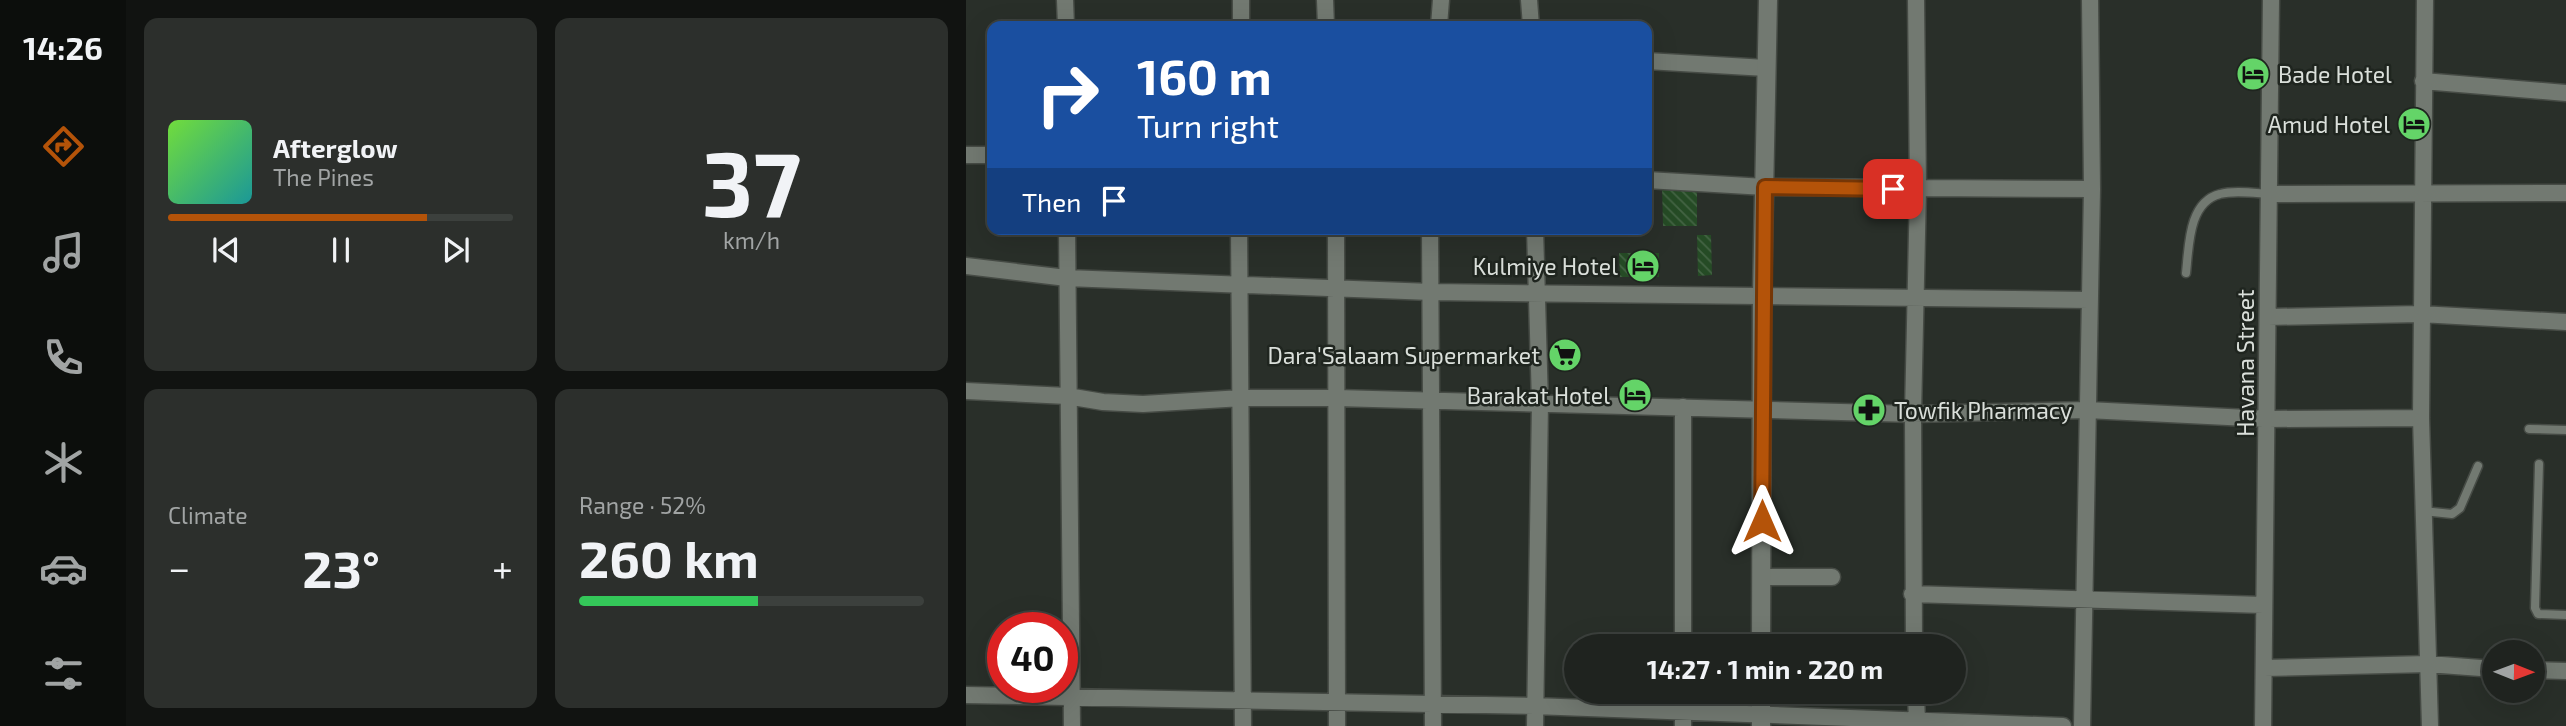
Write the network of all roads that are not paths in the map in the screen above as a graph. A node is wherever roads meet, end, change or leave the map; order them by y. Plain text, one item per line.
1 (1065, 0) edge
2 (1241, 0) edge
3 (1325, 0) edge
4 (1441, 0) edge
5 (1530, 0) edge
6 (1768, 0) edge
7 (1916, 0) edge
8 (2090, 0) edge
9 (2271, 0) edge
10 (2425, 0) edge
11 (1066, 21) edge
12 (1241, 21) edge
13 (1326, 21) edge
14 (1439, 21) edge
15 (1531, 21) edge
16 (1652, 61) edge
17 (1766, 68) junction
18 (2423, 81) junction
19 (2566, 93) edge
20 (966, 155) edge
21 (987, 155) edge
22 (1652, 180) edge
23 (1765, 187) junction
24 (1918, 189) junction
25 (2092, 189) junction
26 (2422, 191) junction
27 (2566, 193) edge
28 (2269, 194) junction
29 (1067, 235) edge
30 (1239, 235) edge
31 (1336, 235) edge
32 (1430, 235) edge
33 (1535, 235) edge
34 (966, 266) edge
35 (2186, 273) dead end
36 (1067, 278) junction
37 (1239, 284) junction
38 (1338, 289) junction
39 (1539, 291) junction
40 (1431, 292) junction
41 (1762, 295) junction
42 (1915, 296) junction
43 (2089, 300) junction
44 (2420, 314) junction
45 (2268, 317) junction
46 (2566, 322) edge
47 (966, 391) edge
48 (1067, 396) junction
49 (1242, 398) junction
50 (1336, 398) junction
51 (1431, 400) junction
52 (1540, 403) junction
53 (1684, 407) junction
54 (1762, 410) junction
55 (2087, 410) junction
56 (1913, 414) junction
57 (2421, 418) junction
58 (2268, 419) junction
59 (2529, 429) dead end
60 (2566, 430) edge
61 (2539, 464) dead end
62 (2478, 466) dead end
63 (2423, 511) junction
64 (1762, 577) junction
65 (1832, 577) dead end
66 (1912, 594) junction
67 (2084, 601) junction
68 (2263, 605) junction
69 (1070, 612) edge
70 (2566, 615) edge
71 (1683, 634) edge
72 (1761, 634) edge
73 (1914, 634) edge
74 (2428, 664) junction
75 (2264, 668) junction
76 (2482, 668) edge
77 (2545, 670) edge
78 (2566, 671) edge
79 (966, 695) edge
80 (987, 695) edge
81 (1078, 695) edge
82 (1244, 700) junction
83 (1337, 702) junction
84 (1071, 703) edge
85 (1433, 704) junction
86 (1916, 704) edge
87 (1534, 706) junction
88 (1683, 720) edge
89 (1761, 721) edge
90 (1917, 722) edge
91 (1072, 726) edge
92 (1243, 726) edge
93 (1337, 726) edge
94 (1433, 726) edge
95 (1535, 726) edge
96 (2063, 726) edge
97 (2082, 726) edge
98 (2263, 726) edge
99 (2430, 726) edge

1 - 11 street
2 - 12 street
3 - 13 street
4 - 14 street
5 - 15 street
6 - 17 street
7 - 24 street
8 - 25 street
9 - 28 street, Havana Street
10 - 18 street
16 - 17 street
17 - 23 street
18 - 19 street
18 - 26 street
20 - 21 street
22 - 23 street
23 - 24 street
23 - 41 street
24 - 25 street
24 - 42 street
25 - 43 street
26 - 27 street
26 - 28 street
26 - 44 street
28 - 35 lane
28 - 45 street, Havana Street
29 - 36 street
30 - 37 street
31 - 38 street
32 - 40 street
33 - 39 street
34 - 36 street
36 - 37 street
36 - 48 street
37 - 38 street
37 - 49 street
38 - 40 street
38 - 50 street
39 - 40 street
39 - 41 street
39 - 52 street
40 - 51 street
41 - 42 street
41 - 54 street
42 - 43 street
42 - 56 street
43 - 55 street
44 - 45 street
44 - 46 street
44 - 57 street
45 - 58 street, Havana Street
47 - 48 street
48 - 49 street
48 - 69 street
49 - 50 street
49 - 82 street
50 - 51 street
50 - 83 street
51 - 52 street
51 - 85 street
52 - 53 street
52 - 87 street
53 - 54 street
53 - 71 street
54 - 56 street
54 - 64 street
55 - 56 street
55 - 58 street
55 - 67 street
56 - 66 street
57 - 58 street
57 - 63 street
58 - 68 street, Havana Street
59 - 60 lane
61 - 70 lane
62 - 63 lane
63 - 74 street
64 - 65 street
64 - 72 street
66 - 67 street
66 - 73 street
67 - 68 street
67 - 97 street
68 - 75 street, Havana Street
74 - 75 street
74 - 76 street
74 - 99 street
75 - 98 street, Havana Street
77 - 78 street
79 - 80 street
81 - 82 street
82 - 83 street
82 - 92 street
83 - 85 street
83 - 93 street
84 - 91 street
85 - 87 street
85 - 94 street
86 - 90 street
87 - 88 street
87 - 95 street
88 - 89 street
89 - 90 street
90 - 96 street

